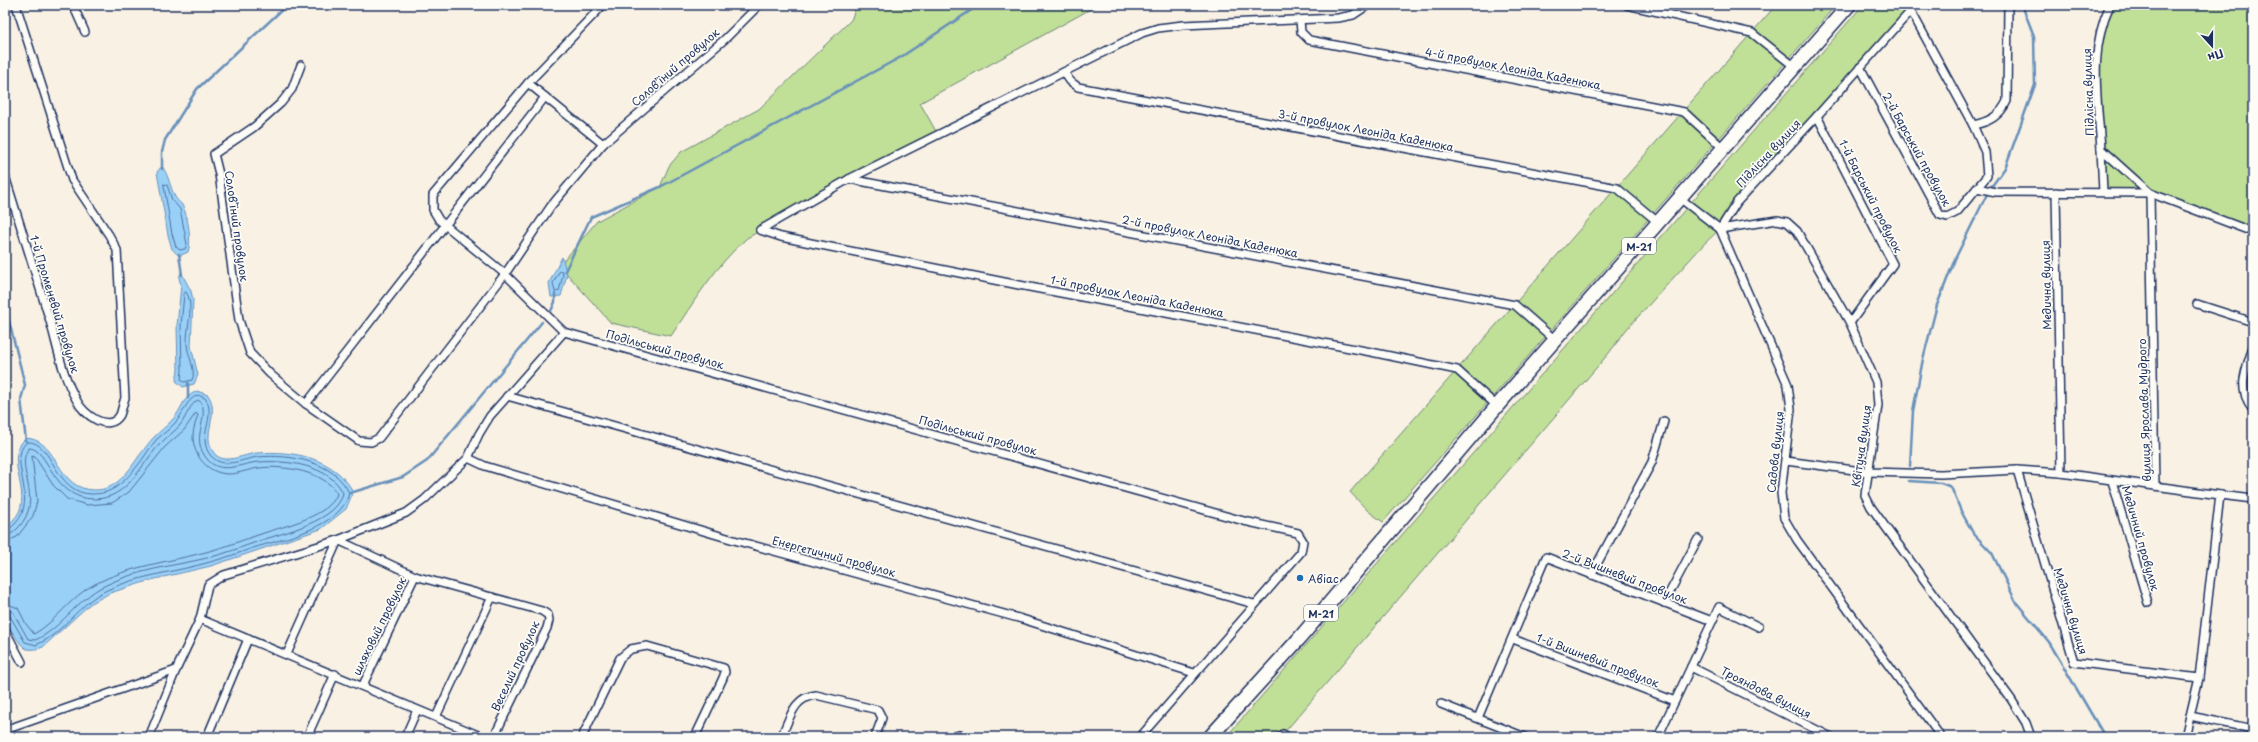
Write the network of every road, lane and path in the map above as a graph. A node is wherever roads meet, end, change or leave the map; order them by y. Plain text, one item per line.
1 (16, 5) edge
2 (72, 5) edge
3 (603, 5) edge
4 (759, 5) edge
5 (1368, 5) edge
6 (1627, 5) edge
7 (1849, 5) edge
8 (1916, 5) edge
9 (2008, 5) edge
10 (2110, 5) edge
11 (1910, 11) junction
12 (1300, 20) junction
13 (84, 32) dead end
14 (301, 64) dead end
15 (1794, 67) junction
16 (1860, 67) junction
17 (1064, 72) junction
18 (528, 83) junction
19 (545, 97) junction
20 (1817, 116) junction
21 (1973, 126) junction
22 (603, 144) junction
23 (1724, 149) junction
24 (2101, 149) junction
25 (5, 176) edge
26 (849, 179) junction
27 (1978, 188) junction
28 (2056, 192) junction
29 (2103, 192) junction
30 (2150, 193) junction
31 (1681, 199) junction
32 (1659, 223) junction
33 (446, 226) junction
34 (1720, 229) junction
35 (2253, 232) edge
36 (505, 274) junction
37 (2197, 304) dead end
38 (2253, 322) edge
39 (1850, 323) junction
40 (564, 332) junction
41 (1555, 340) junction
42 (2253, 347) edge
43 (507, 396) junction
44 (306, 404) junction
45 (1497, 406) junction
46 (2253, 409) edge
47 (1664, 421) dead end
48 (468, 458) junction
49 (1786, 461) junction
50 (2017, 470) junction
51 (1869, 472) junction
52 (2061, 473) junction
53 (2112, 481) junction
54 (2155, 486) junction
55 (2220, 495) junction
56 (2253, 499) edge
57 (1698, 539) dead end
58 (338, 540) junction
59 (1591, 575) junction
60 (415, 576) junction
61 (492, 597) junction
62 (2148, 602) dead end
63 (1664, 603) junction
64 (1254, 604) junction
65 (200, 619) junction
66 (1712, 621) junction
67 (1759, 627) dead end
68 (5, 630) edge
69 (248, 639) junction
70 (1513, 639) junction
71 (287, 654) junction
72 (22, 662) dead end
73 (1691, 667) junction
74 (176, 670) junction
75 (1194, 673) junction
76 (335, 674) junction
77 (2199, 678) junction
78 (363, 685) junction
79 (1675, 701) junction
80 (1441, 704) dead end
81 (417, 710) junction
82 (2190, 716) junction
83 (436, 717) junction
84 (1478, 718) junction
85 (2253, 728) edge
86 (5, 730) edge
87 (149, 737) edge
88 (207, 737) edge
89 (307, 737) edge
90 (405, 737) edge
91 (483, 737) edge
92 (494, 737) edge
93 (582, 737) edge
94 (695, 737) edge
95 (781, 737) edge
96 (875, 737) edge
97 (955, 737) edge
98 (968, 737) edge
99 (1140, 737) edge
100 (1210, 737) edge
101 (1280, 737) edge
102 (1288, 737) edge
103 (1525, 737) edge
104 (1658, 737) edge
105 (1831, 737) edge
106 (1941, 737) edge
107 (2031, 737) edge
108 (2186, 737) edge

1 - 25 street, 1-й Променевий провулок
2 - 13 street
3 - 18 street
4 - 22 street, Соловʼїний провулок
5 - 12 street
6 - 15 street
7 - 15 highway, М-21
8 - 11 street, Підлісна вулиця
9 - 21 street
10 - 24 street, Підлісна вулиця
11 - 16 street, Підлісна вулиця
11 - 21 street, 2-й Барський провулок
12 - 17 street
12 - 23 street, 4-й провулок Леоніда Каденюка
14 - 44 street, Соловʼїний провулок
15 - 23 highway, М-21
16 - 20 street, Підлісна вулиця
16 - 27 street, 2-й Барський провулок
17 - 26 street
17 - 32 street, 3-й провулок Леоніда Каденюка
18 - 19 street
18 - 33 street
19 - 22 street
19 - 33 street
20 - 34 street, Підлісна вулиця
20 - 39 street, 1-й Барський провулок
21 - 27 street, 2-й Барський провулок
22 - 36 street, Соловʼїний провулок
23 - 31 highway, М-21
24 - 29 street
24 - 30 street, Підлісна вулиця
26 - 41 street, 2-й провулок Леоніда Каденюка
26 - 45 street, 1-й провулок Леоніда Каденюка
27 - 28 street
28 - 29 street
28 - 52 street, Медична вулиця
29 - 30 street
30 - 35 street, Підлісна вулиця
30 - 54 street, вулиця Ярослава Мудрого
31 - 32 highway, М-21
31 - 34 street
32 - 41 highway, М-21
33 - 36 street
33 - 44 street
34 - 39 street, Квітуча вулиця
34 - 49 street, Садова вулиця
36 - 40 street
36 - 44 street, Соловʼїний провулок
37 - 38 street
39 - 51 street, Квітуча вулиця
40 - 43 street
40 - 64 street, Подільський провулок
41 - 45 highway, М-21
42 - 46 street
43 - 48 street
43 - 64 street
45 - 100 highway, М-21
47 - 59 street
48 - 58 street
48 - 75 street, Енергетичний провулок
49 - 51 street
49 - 106 street, Садова вулиця
50 - 51 street
50 - 52 street
50 - 77 street, Медична вулиця
51 - 107 street, Квітуча вулиця
52 - 53 street
53 - 54 street
53 - 62 street, Медичний провулок
54 - 55 street, вулиця Ярослава Мудрого
55 - 56 street, вулиця Ярослава Мудрого
55 - 77 street
57 - 63 street
58 - 60 street, Веселий провулок
58 - 65 street
58 - 71 street
59 - 63 street, 2-й Вишневий провулок
59 - 70 street, 2-й Вишневий провулок
60 - 61 street, Веселий провулок
60 - 78 street, шляховий провулок
61 - 83 street
61 - 92 street, Веселий провулок
63 - 66 street, 2-й Вишневий провулок
64 - 75 street, Подільський провулок
65 - 69 street
65 - 74 street
66 - 67 street
66 - 73 street
68 - 72 street
69 - 71 street
69 - 88 street
70 - 79 street, 1-й Вишневий провулок
70 - 84 street
71 - 76 street
73 - 79 street
73 - 105 street, Трояндова вулиця
74 - 86 street
74 - 87 street
75 - 99 street, Подільський провулок
76 - 78 street
76 - 89 street
77 - 82 street
78 - 81 street
79 - 104 street
80 - 84 street
81 - 83 street
81 - 90 street
82 - 85 street
82 - 108 street
83 - 91 street
84 - 103 street
93 - 94 street
95 - 96 street
97 - 98 street
101 - 102 street

